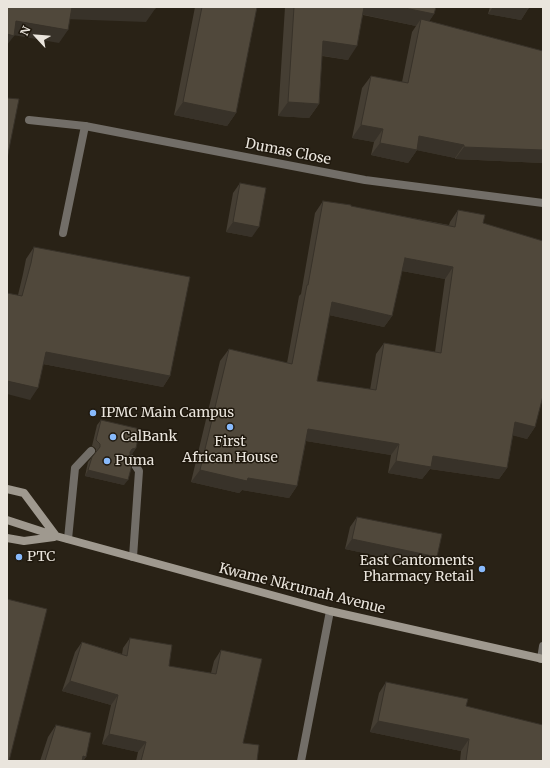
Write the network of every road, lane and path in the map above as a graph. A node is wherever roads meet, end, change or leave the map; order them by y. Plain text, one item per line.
1 (29, 120) dead end
2 (85, 126) junction
3 (543, 203) edge
4 (63, 233) dead end
5 (90, 451) dead end
6 (131, 459) edge
7 (7, 489) edge
8 (7, 520) edge
9 (56, 536) junction
10 (7, 538) edge
11 (68, 539) junction
12 (133, 557) junction
13 (330, 611) junction
14 (543, 646) edge
15 (542, 659) edge
16 (301, 761) edge

1 - 2 street, Dumas Close
2 - 3 street, Dumas Close
2 - 4 street
5 - 11 street
6 - 12 street
7 - 9 main road
8 - 9 main road, Kwame Nkrumah Avenue
9 - 10 main road, Kwame Nkrumah Avenue
9 - 11 main road, Kwame Nkrumah Avenue
11 - 12 main road, Kwame Nkrumah Avenue
12 - 13 main road, Kwame Nkrumah Avenue
13 - 15 main road, Kwame Nkrumah Avenue
13 - 16 street
14 - 15 street

